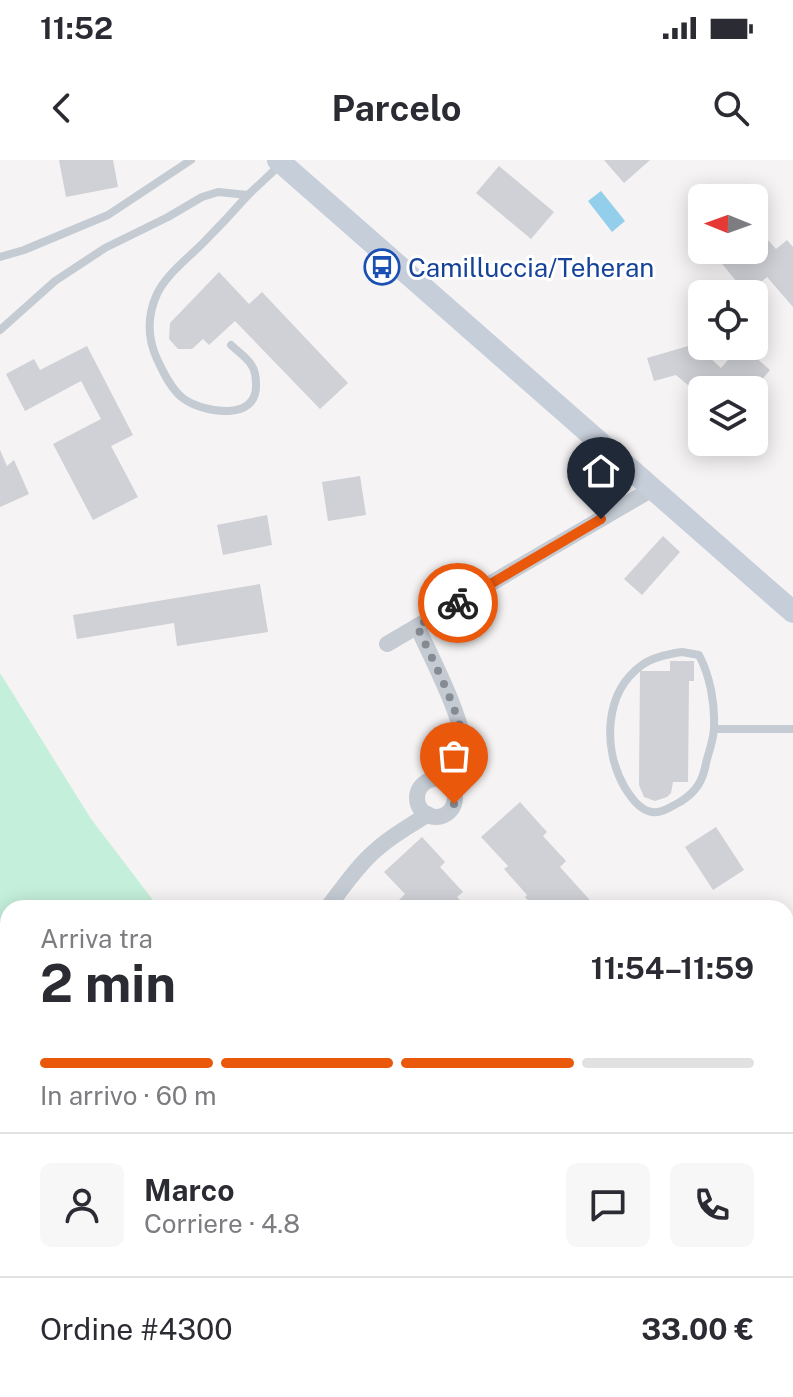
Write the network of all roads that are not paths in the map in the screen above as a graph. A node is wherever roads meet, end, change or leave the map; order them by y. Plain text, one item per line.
1 (191, 160) edge
2 (280, 162) edge
3 (248, 195) junction
4 (0, 257) edge
5 (0, 330) edge
6 (231, 345) dead end
7 (654, 488) junction
8 (793, 612) edge
9 (417, 626) junction
10 (387, 644) dead end
11 (715, 729) junction
12 (793, 729) edge
13 (450, 786) junction
14 (428, 814) junction
15 (333, 900) edge

1 - 4 lane
2 - 3 lane
2 - 7 main road
3 - 5 lane
3 - 6 lane
7 - 8 main road
7 - 9 street
9 - 10 street
9 - 13 street
11 - 11 lane
11 - 12 lane
13 - 14 street
13 - 14 street
14 - 15 street

